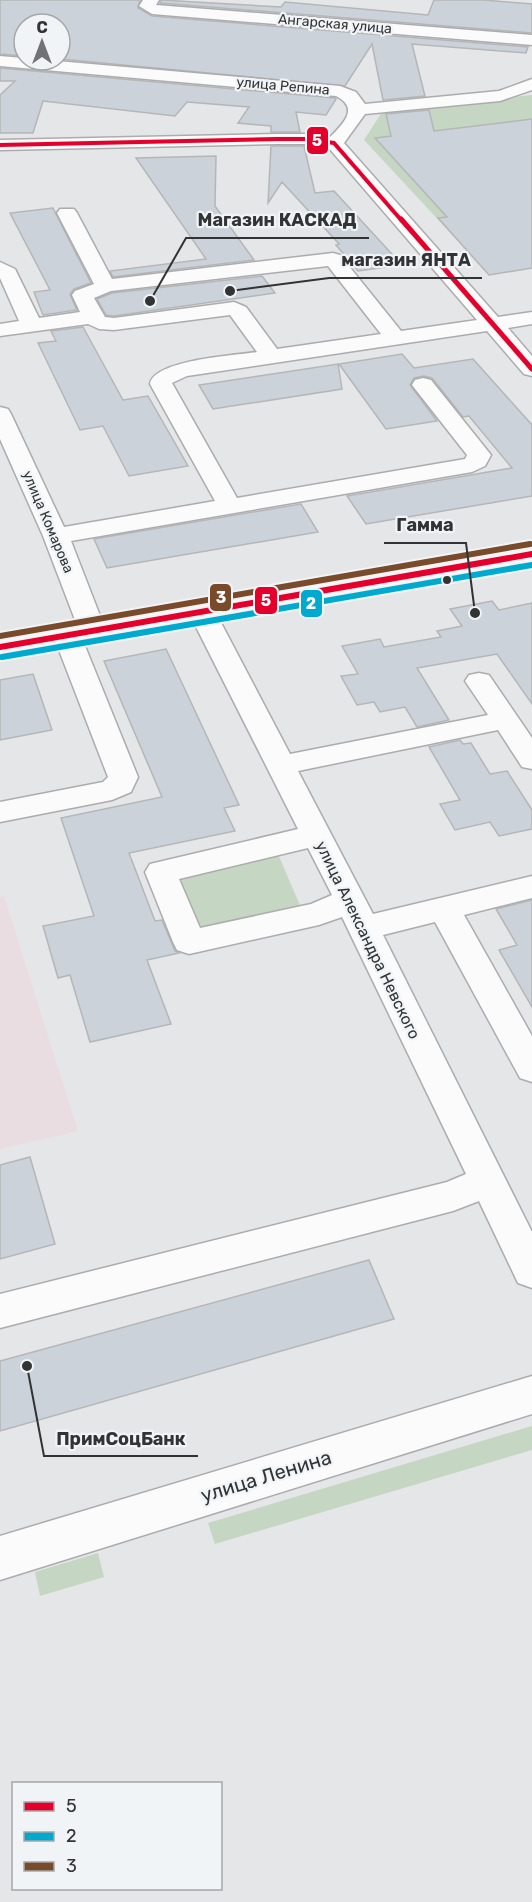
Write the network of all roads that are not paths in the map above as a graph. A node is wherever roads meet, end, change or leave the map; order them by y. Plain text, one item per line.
1 (151, 0) edge
2 (280, 0) edge
3 (266, 18) junction
4 (532, 40) edge
5 (0, 61) edge
6 (532, 84) edge
7 (358, 110) junction
8 (334, 143) junction
9 (0, 145) edge
10 (67, 213) dead end
11 (0, 268) edge
12 (105, 286) junction
13 (93, 317) junction
14 (532, 318) edge
15 (493, 324) junction
16 (32, 326) junction
17 (0, 330) edge
18 (396, 339) junction
19 (271, 357) junction
20 (532, 369) edge
21 (423, 385) dead end
22 (0, 414) edge
23 (230, 506) junction
24 (56, 536) junction
25 (532, 554) edge
26 (201, 610) junction
27 (80, 633) junction
28 (0, 647) edge
29 (479, 681) dead end
30 (506, 720) junction
31 (530, 753) edge
32 (281, 765) junction
33 (0, 812) edge
34 (316, 834) junction
35 (532, 887) edge
36 (443, 907) junction
37 (357, 914) junction
38 (532, 1068) edge
39 (488, 1180) junction
40 (532, 1271) edge
41 (0, 1311) edge
42 (532, 1395) edge
43 (0, 1558) edge

1 - 3 street, Ангарская улица
2 - 3 street
3 - 4 street, Ангарская улица
5 - 7 street, улица Репина
6 - 7 street
7 - 8 street
8 - 9 street
8 - 15 street
10 - 12 street
11 - 16 street
12 - 13 street
12 - 18 street
13 - 16 street
13 - 19 street
14 - 15 street
15 - 18 street
15 - 20 street
16 - 17 street
18 - 19 street
19 - 23 street
21 - 23 street
22 - 24 street, улица Комарова
23 - 24 street
24 - 27 street, улица Комарова
25 - 26 street
26 - 27 street
26 - 32 street, улица Александра Невского
27 - 28 street
27 - 33 street, улица Комарова
29 - 30 street
30 - 31 street
30 - 32 street
32 - 34 street, улица Александра Невского
34 - 37 street, улица Александра Невского
34 - 37 street
35 - 36 street
36 - 37 street
36 - 38 street
37 - 39 street, улица Александра Невского
39 - 40 street, улица Александра Невского
39 - 41 street
42 - 43 street, улица Ленина

